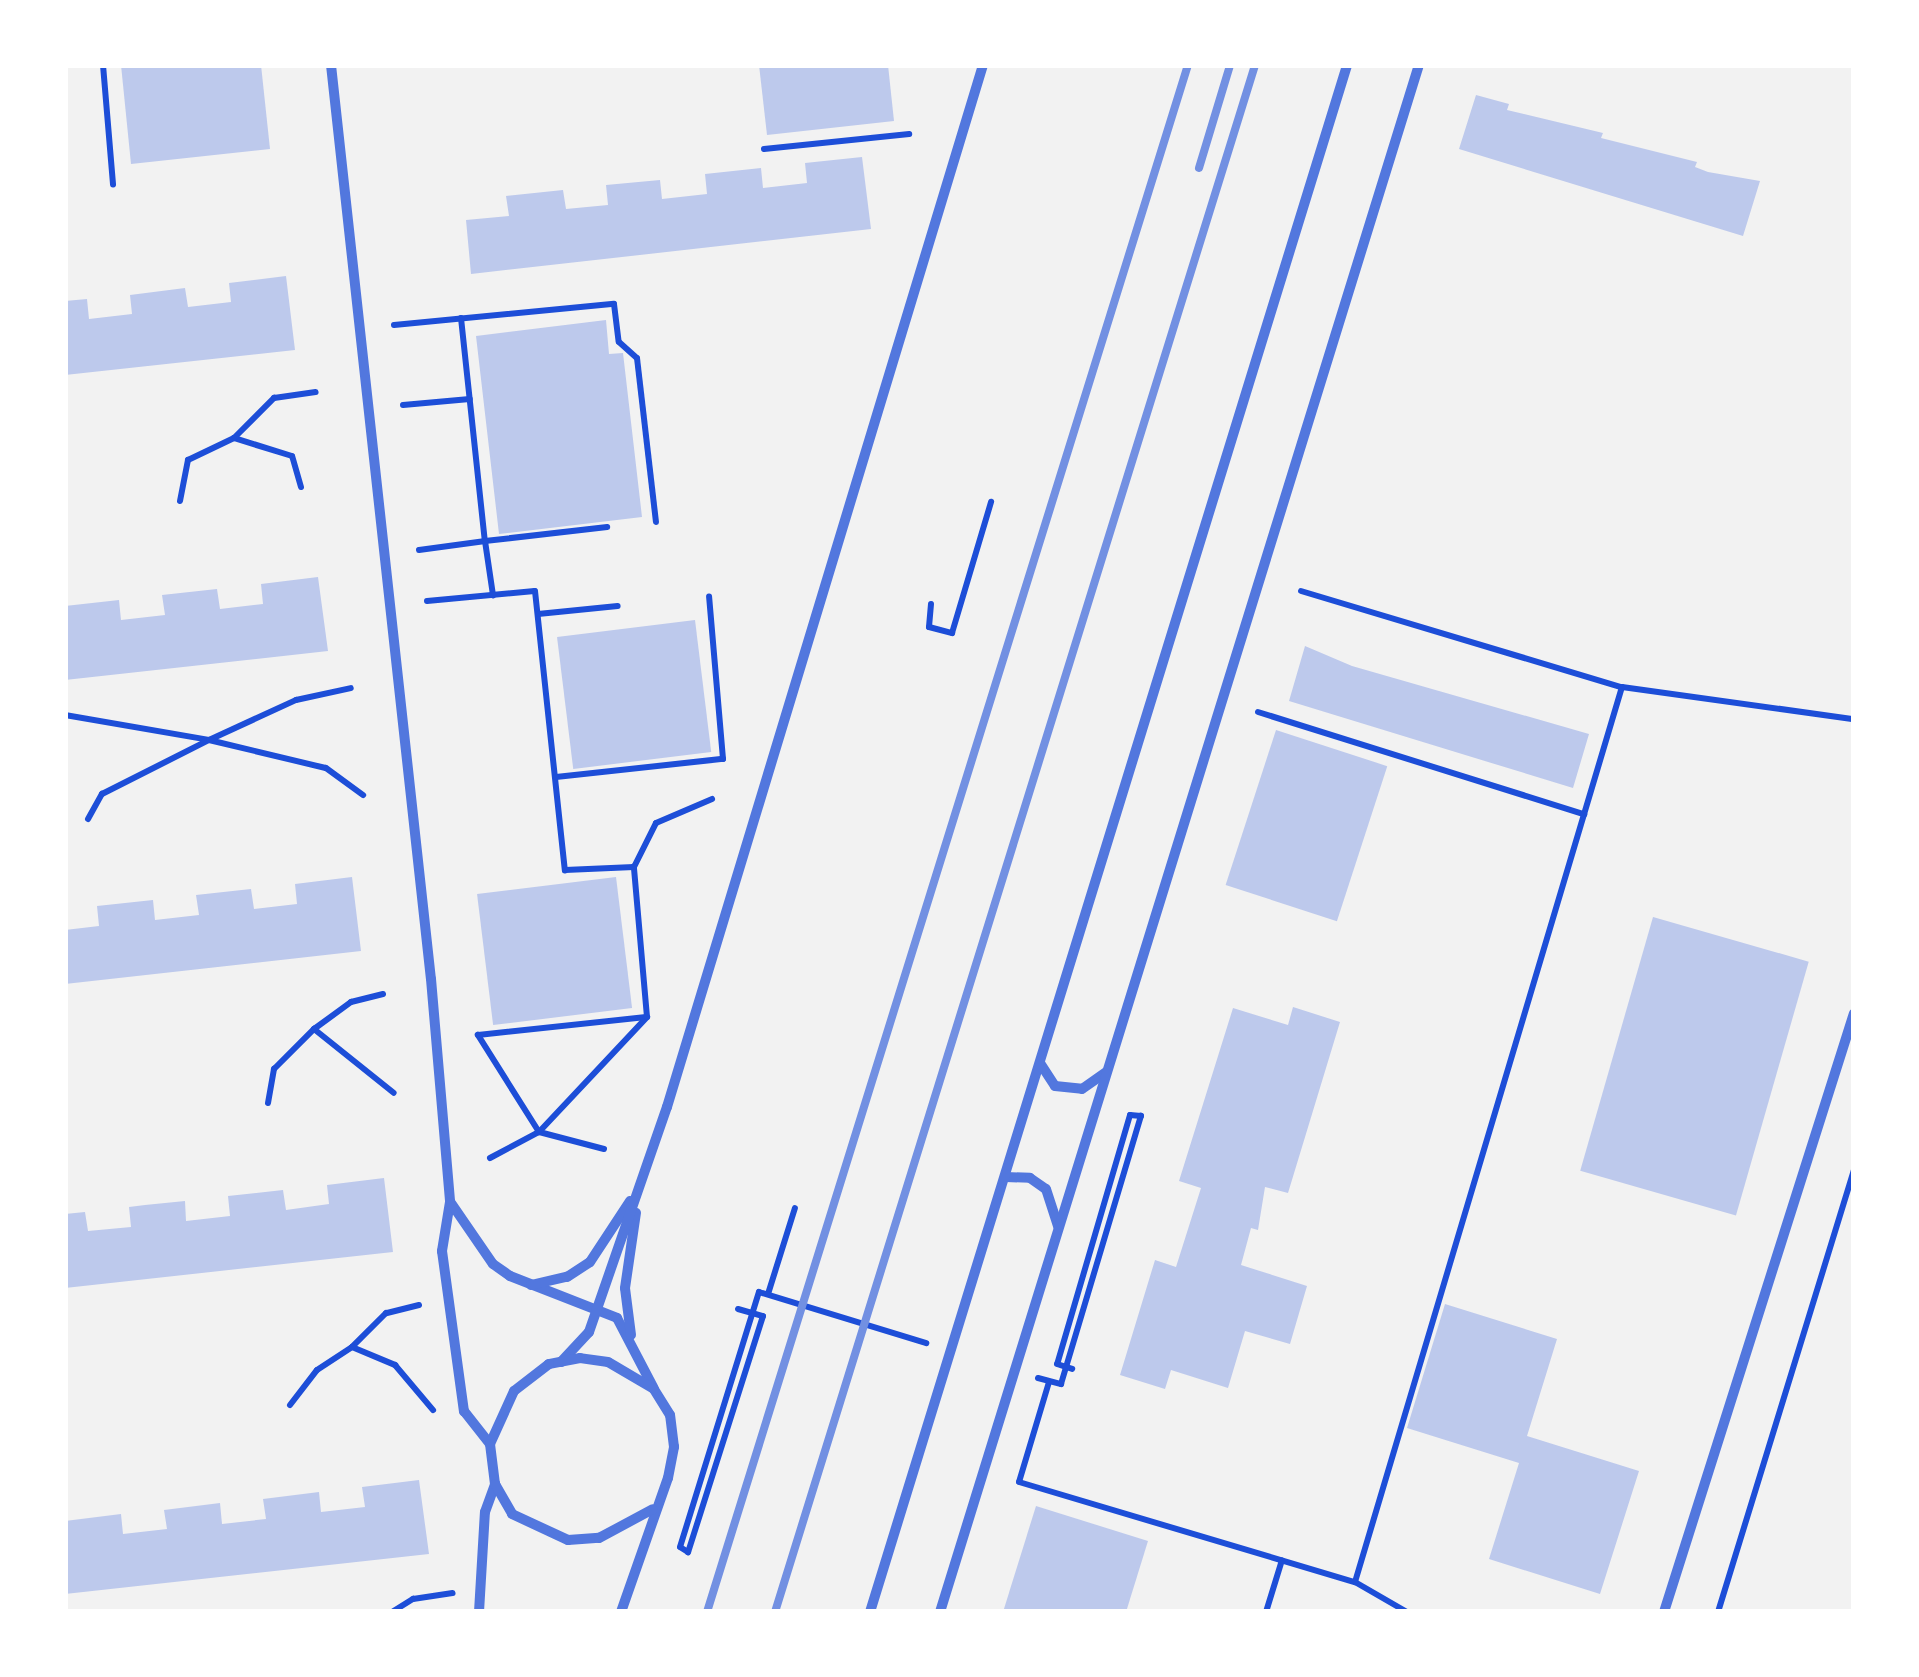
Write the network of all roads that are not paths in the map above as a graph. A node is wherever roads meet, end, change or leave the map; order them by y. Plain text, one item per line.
1 (331, 65) edge
2 (982, 65) edge
3 (1347, 65) edge
4 (1419, 65) edge
5 (1854, 1013) edge
6 (1040, 1063) junction
7 (1106, 1072) junction
8 (1006, 1177) junction
9 (639, 1188) junction
10 (450, 1202) junction
11 (1058, 1227) junction
12 (529, 1285) junction
13 (598, 1309) junction
14 (631, 1335) junction
15 (561, 1362) junction
16 (654, 1389) junction
17 (490, 1444) junction
18 (495, 1484) junction
19 (654, 1509) junction
20 (482, 1599) junction
21 (479, 1612) edge
22 (489, 1612) edge
23 (621, 1612) edge
24 (870, 1612) edge
25 (940, 1612) edge
26 (1664, 1612) edge

1 - 10 street
2 - 9 street
3 - 6 street
4 - 7 street
5 - 26 street
6 - 7 street
6 - 8 street
7 - 11 street
8 - 11 street
8 - 24 street
9 - 12 street
9 - 13 street
9 - 14 street
10 - 12 street
10 - 17 street
11 - 25 street
12 - 13 street
13 - 14 street
13 - 15 street
14 - 16 street
15 - 16 street
15 - 17 street
16 - 19 street
17 - 18 street
18 - 19 street
18 - 20 street
19 - 23 street
20 - 21 street
20 - 22 street

